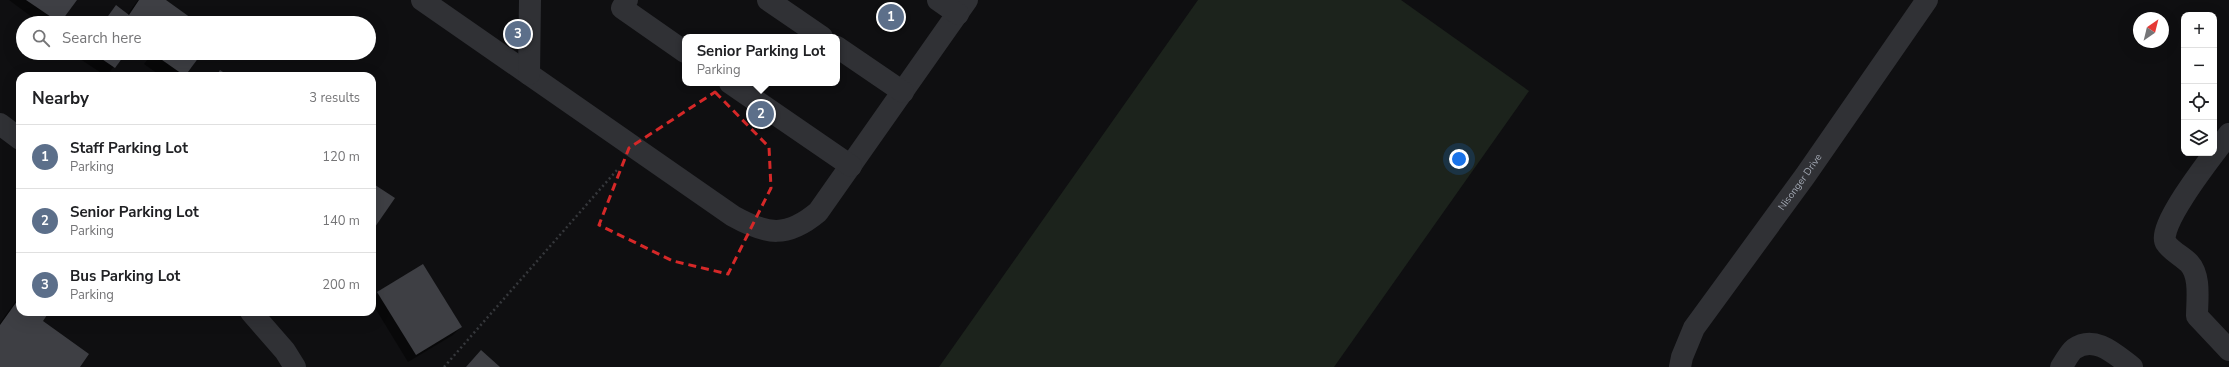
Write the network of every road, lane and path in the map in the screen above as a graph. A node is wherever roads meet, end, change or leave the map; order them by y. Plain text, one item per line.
1 (422, 0) edge
2 (530, 0) edge
3 (627, 0) edge
4 (768, 0) edge
5 (938, 0) edge
6 (1927, 0) edge
7 (962, 7) edge
8 (818, 34) edge
9 (840, 49) edge
10 (682, 50) edge
11 (529, 74) junction
12 (734, 86) edge
13 (902, 92) junction
14 (0, 124) edge
15 (2229, 134) edge
16 (16, 136) edge
17 (636, 148) junction
18 (851, 166) junction
19 (254, 316) edge
20 (2229, 350) edge
21 (295, 367) edge
22 (444, 367) edge
23 (1680, 367) edge
24 (2061, 367) edge
25 (2132, 367) edge

1 - 11 street
2 - 11 street
3 - 10 street
4 - 8 street
5 - 7 street
6 - 23 street, Nisonger Drive
7 - 13 street
9 - 13 street
11 - 17 street
12 - 18 street
13 - 18 street
14 - 16 street
15 - 20 street
17 - 18 street
17 - 22 path
19 - 21 street
24 - 25 street

